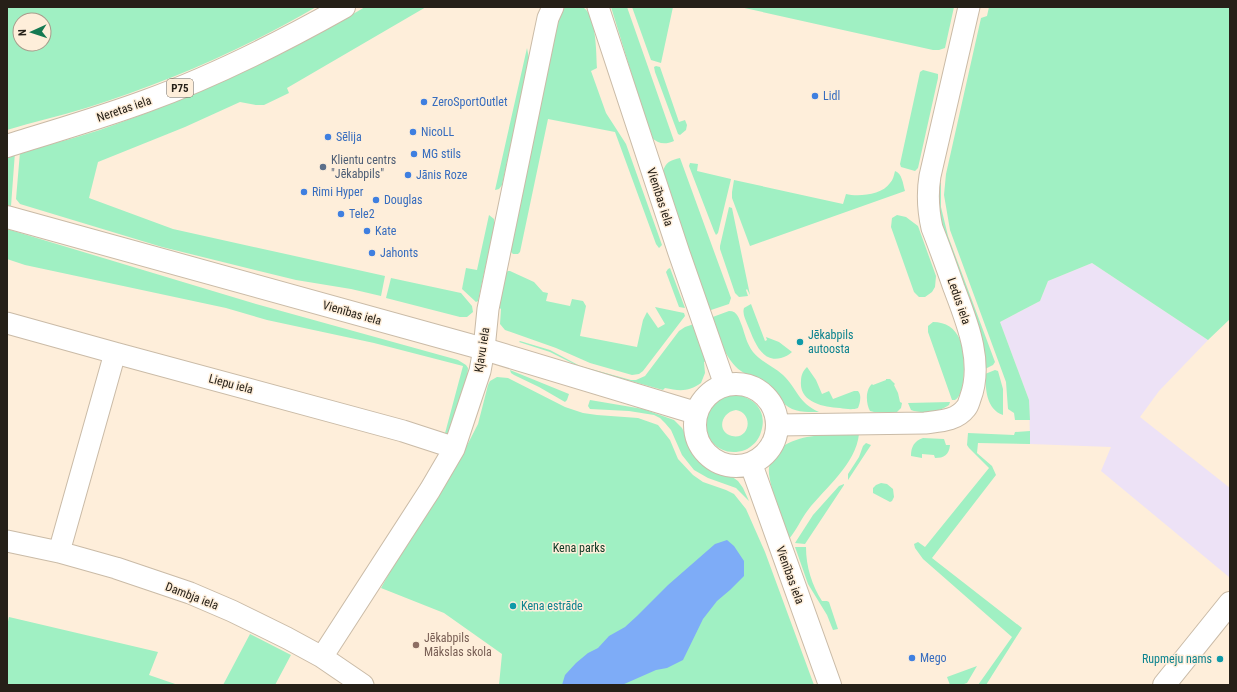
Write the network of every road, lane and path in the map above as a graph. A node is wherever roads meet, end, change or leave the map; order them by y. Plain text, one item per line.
1 (344, 7) edge
2 (554, 7) edge
3 (598, 7) edge
4 (969, 7) edge
5 (7, 146) edge
6 (7, 217) edge
7 (7, 323) edge
8 (484, 349) junction
9 (116, 353) junction
10 (724, 385) junction
11 (696, 413) junction
12 (778, 425) junction
13 (454, 449) junction
14 (751, 464) junction
15 (7, 541) edge
16 (59, 552) junction
17 (1230, 603) edge
18 (322, 657) junction
19 (363, 685) edge
20 (830, 685) edge
21 (1164, 685) edge

1 - 5 main road, Neretas iela / P75
2 - 8 street, Kļavu iela
3 - 10 street, Vienības iela
4 - 12 street, Ledus iela
6 - 8 main road, Vienības iela
7 - 9 street, Liepu iela
8 - 11 main road, Vienības iela
8 - 13 street, Kļavu iela
9 - 13 street, Liepu iela
9 - 16 street
10 - 11 main road
10 - 12 main road
11 - 14 main road
12 - 14 main road
13 - 18 street, Kļavu iela
14 - 20 main road, Vienības iela
15 - 16 street, Dambja iela
16 - 18 street, Dambja iela
17 - 21 main road
18 - 19 street, Dambja iela

